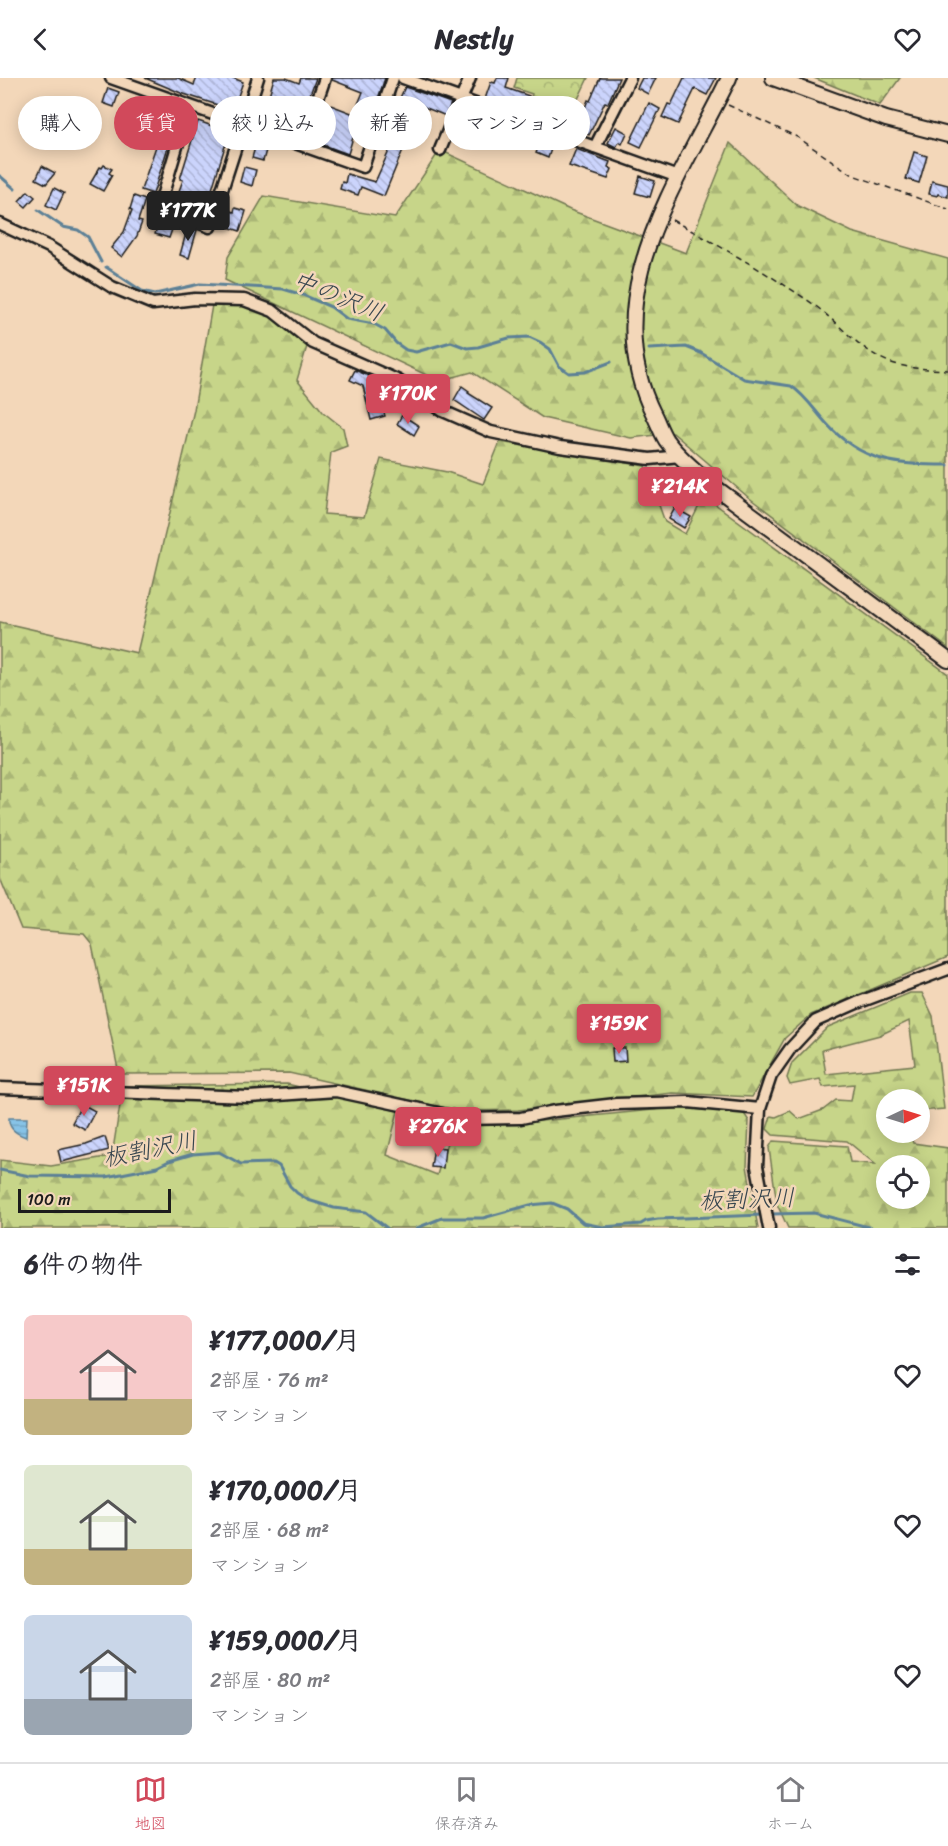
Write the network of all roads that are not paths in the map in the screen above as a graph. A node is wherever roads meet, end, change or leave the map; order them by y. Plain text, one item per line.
1 (111, 78) edge
2 (325, 78) edge
3 (393, 78) edge
4 (403, 78) edge
5 (470, 78) edge
6 (630, 78) edge
7 (729, 78) edge
8 (773, 78) edge
9 (256, 79) edge
10 (161, 96) edge
11 (251, 96) edge
12 (319, 96) edge
13 (454, 96) edge
14 (463, 96) edge
15 (948, 135) edge
16 (444, 141) edge
17 (590, 145) edge
18 (595, 147) junction
19 (176, 150) edge
20 (235, 150) edge
21 (316, 150) edge
22 (440, 150) dead end
23 (678, 177) junction
24 (0, 224) edge
25 (680, 456) junction
26 (948, 660) edge
27 (948, 969) edge
28 (0, 1088) edge
29 (760, 1109) junction
30 (769, 1228) edge

1 - 10 street
2 - 12 street
3 - 21 street
4 - 13 street
5 - 14 street
6 - 18 street
7 - 23 street
8 - 15 street
9 - 11 street
16 - 22 street
17 - 18 street
18 - 23 street
19 - 20 street
23 - 25 street
24 - 25 street
25 - 26 street
27 - 29 street
28 - 29 street
29 - 30 street

